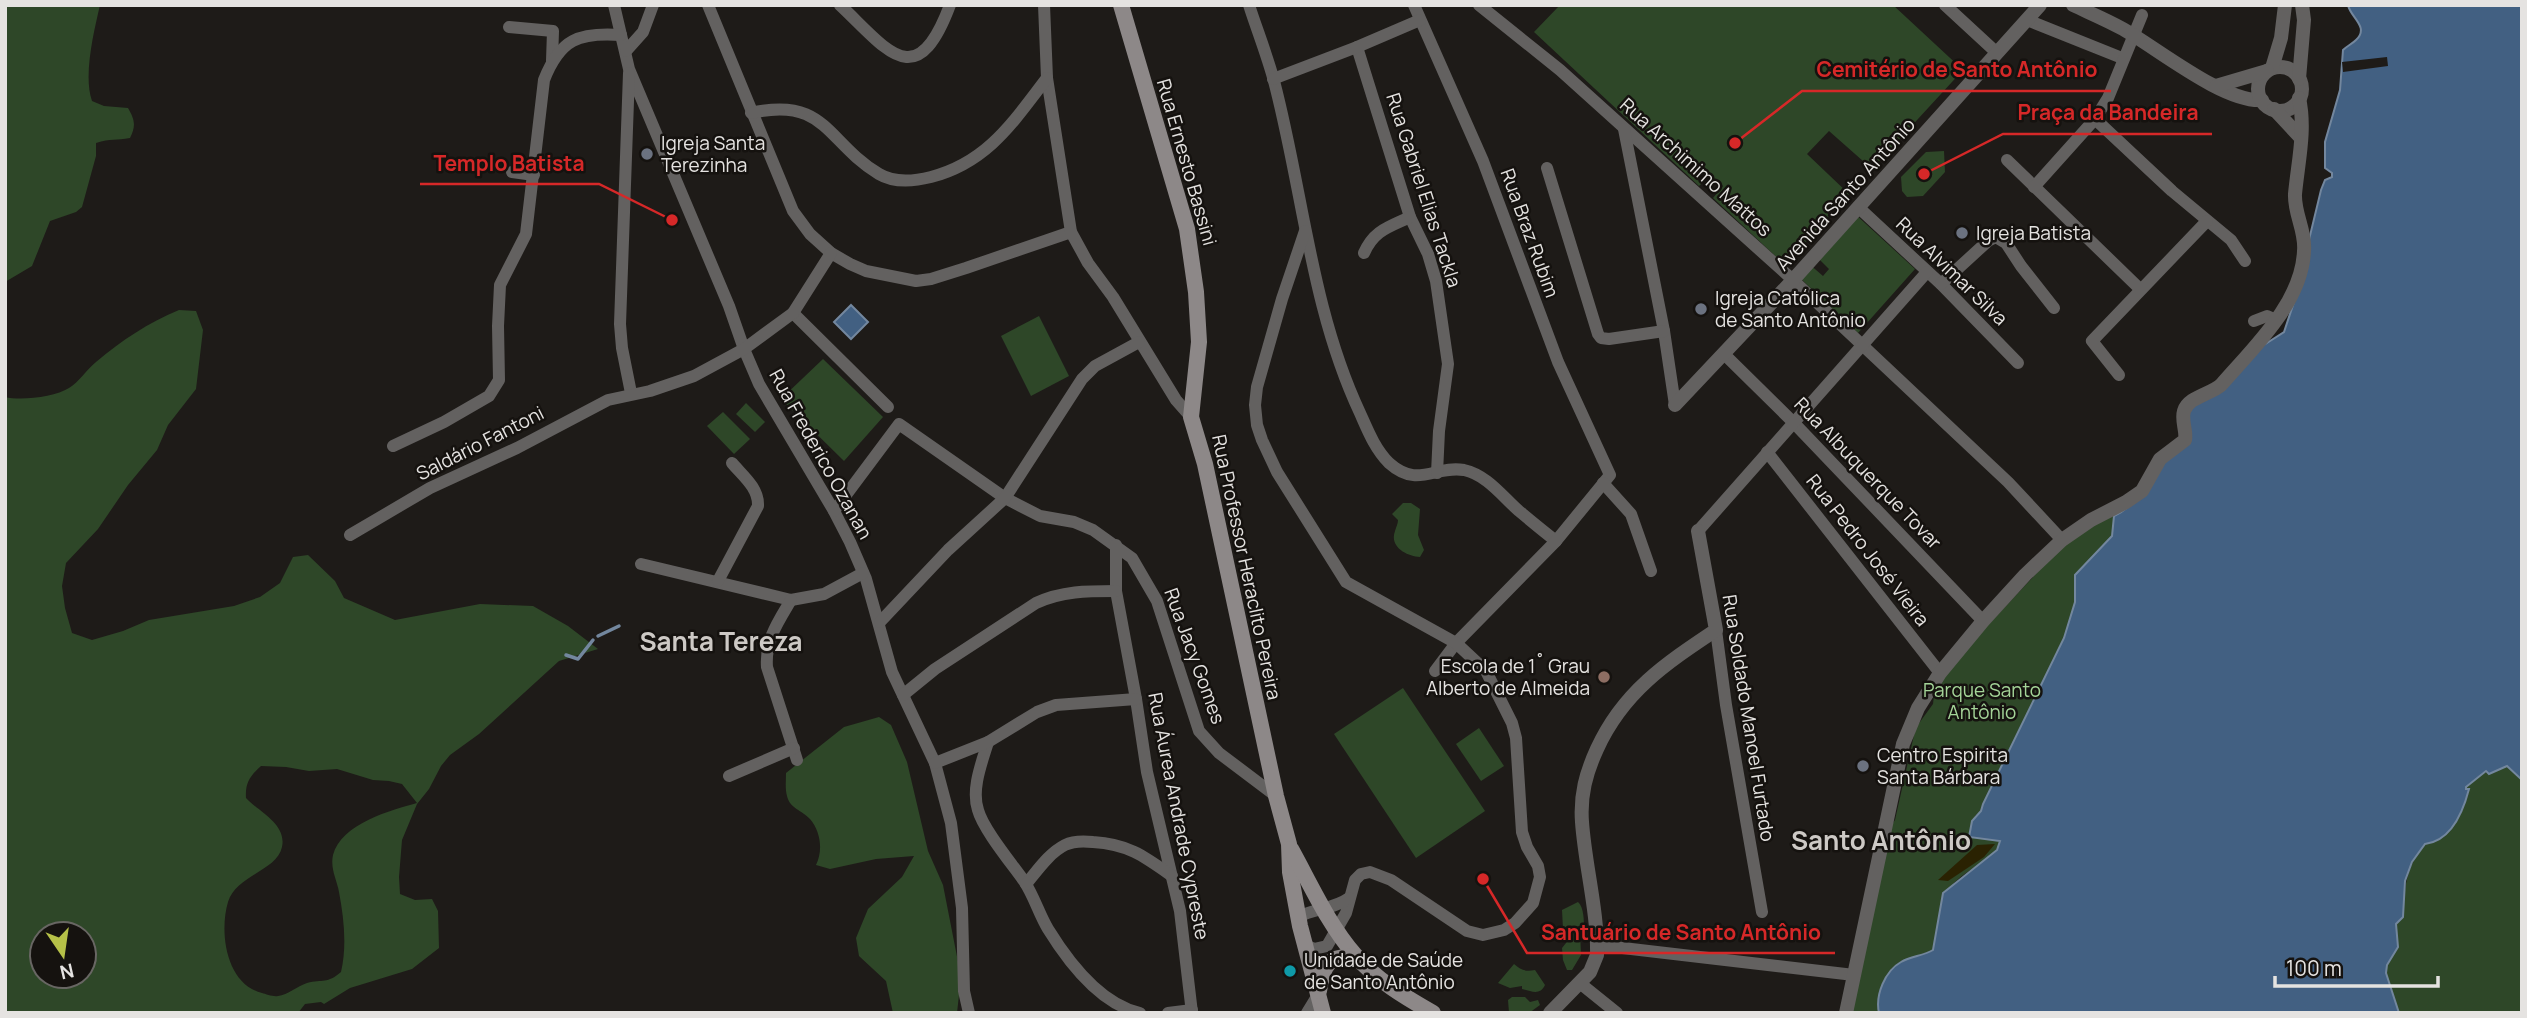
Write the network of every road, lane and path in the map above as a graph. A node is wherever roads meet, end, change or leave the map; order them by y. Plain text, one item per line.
1 (614, 5) edge
2 (653, 5) edge
3 (708, 5) edge
4 (840, 5) edge
5 (950, 5) edge
6 (1044, 5) edge
7 (1121, 5) edge
8 (1248, 5) edge
9 (1414, 5) edge
10 (1479, 5) edge
11 (1945, 5) edge
12 (2040, 5) edge
13 (2073, 5) edge
14 (2285, 5) edge
15 (2302, 5) edge
16 (2142, 15) dead end
17 (1420, 20) junction
18 (2027, 20) junction
19 (509, 27) dead end
20 (621, 35) junction
21 (2133, 35) junction
22 (1357, 47) junction
23 (626, 51) junction
24 (1997, 53) junction
25 (2122, 58) junction
26 (552, 61) junction
27 (629, 69) junction
28 (2270, 70) junction
29 (1047, 78) junction
30 (1273, 79) junction
31 (2299, 79) junction
32 (2216, 86) junction
33 (2299, 98) junction
34 (2268, 105) junction
35 (751, 113) junction
36 (2095, 119) junction
37 (1624, 128) junction
38 (2301, 138) junction
39 (2007, 160) dead end
40 (1547, 168) dead end
41 (512, 172) dead end
42 (534, 175) junction
43 (2034, 187) junction
44 (1858, 207) junction
45 (1410, 217) junction
46 (2207, 221) junction
47 (1071, 232) junction
48 (1306, 232) junction
49 (831, 253) junction
50 (1364, 253) dead end
51 (2245, 261) dead end
52 (1927, 272) junction
53 (1793, 280) junction
54 (1941, 284) junction
55 (2140, 289) junction
56 (2054, 308) dead end
57 (793, 313) junction
58 (2276, 320) junction
59 (2255, 321) dead end
60 (1664, 331) junction
61 (1139, 342) junction
62 (1862, 347) junction
63 (744, 349) junction
64 (1724, 354) junction
65 (2018, 363) dead end
66 (2119, 375) dead end
67 (632, 393) junction
68 (1675, 405) joint
69 (888, 407) dead end
70 (1191, 417) junction
71 (1793, 422) junction
72 (393, 446) dead end
73 (1767, 452) junction
74 (732, 463) dead end
75 (1437, 473) junction
76 (1606, 479) junction
77 (1004, 498) junction
78 (834, 511) junction
79 (1698, 531) joint
80 (349, 535) dead end
81 (2062, 540) junction
82 (1556, 541) junction
83 (1116, 545) junction
84 (641, 564) dead end
85 (1651, 571) dead end
86 (863, 573) junction
87 (718, 581) junction
88 (1115, 592) junction
89 (791, 600) junction
90 (1983, 621) junction
91 (880, 622) junction
92 (1716, 630) junction
93 (1456, 643) junction
94 (1435, 671) dead end
95 (1940, 673) junction
96 (903, 695) junction
97 (1136, 699) junction
98 (988, 742) junction
99 (936, 764) junction
100 (729, 776) dead end
101 (1276, 796) junction
102 (1289, 844) junction
103 (1172, 876) junction
104 (1026, 884) junction
105 (1349, 898) junction
106 (1322, 908) junction
107 (1762, 912) dead end
108 (1298, 916) junction
109 (1337, 930) junction
110 (1306, 945) junction
111 (1597, 945) junction
112 (1356, 957) junction
113 (1854, 975) junction
114 (1581, 984) junction
115 (1318, 995) junction
116 (1192, 1011) edge
117 (1556, 1011) edge
118 (969, 1013) edge
119 (1140, 1013) edge
120 (1168, 1013) edge
121 (1307, 1013) edge
122 (1323, 1013) edge
123 (1433, 1013) edge
124 (1617, 1013) edge
125 (1846, 1013) edge

1 - 20 street, Rua Frederico Ozanan
2 - 23 street
3 - 35 street
4 - 5 street
6 - 29 street, Rua Professor Heraclito Pereira
7 - 70 main road, Rua Ernesto Bassini
8 - 30 street
9 - 17 street, Rua Braz Rubim
10 - 37 street, Rua Archimimo Mattos
11 - 24 street
12 - 18 street, Avenida Santo Antônio
13 - 21 street
14 - 28 street
15 - 31 street
16 - 21 street
17 - 22 street
17 - 76 street, Rua Braz Rubim
18 - 24 street, Avenida Santo Antônio
18 - 25 street
19 - 26 street
20 - 23 street, Rua Frederico Ozanan
20 - 26 street
21 - 25 street
21 - 32 street
22 - 30 street
22 - 45 street, Rua Gabriel Elias Tackla
23 - 27 street, Rua Frederico Ozanan
24 - 44 street, Avenida Santo Antônio
25 - 36 street
26 - 42 street
27 - 63 street, Rua Frederico Ozanan
27 - 67 street
28 - 31 street
28 - 32 street
28 - 34 street
29 - 35 street
29 - 47 street, Rua Professor Heraclito Pereira
30 - 48 street
31 - 33 street
32 - 34 street
33 - 34 street
33 - 38 street
34 - 38 street
35 - 49 street
36 - 43 street
36 - 46 street
37 - 53 street, Rua Archimimo Mattos
37 - 60 street
38 - 58 street
39 - 43 street
40 - 60 street
41 - 42 street
42 - 72 street
43 - 55 street
44 - 52 street, Rua Alvimar Silva
44 - 53 street, Avenida Santo Antônio
45 - 50 street
45 - 75 street, Rua Gabriel Elias Tackla
46 - 51 street
46 - 55 street
47 - 49 street
47 - 61 street, Rua Professor Heraclito Pereira
48 - 75 street
48 - 93 street
49 - 57 street
52 - 54 street, Rua Alvimar Silva
52 - 62 street
53 - 62 street, Rua Archimimo Mattos
53 - 64 street, Avenida Santo Antônio
54 - 56 street
54 - 65 street, Rua Alvimar Silva
55 - 66 street
57 - 63 street, Saldário Fantoni
57 - 69 street
58 - 59 street
58 - 81 street
60 - 68 street
61 - 70 street, Rua Professor Heraclito Pereira
61 - 77 street
62 - 71 street
62 - 81 street, Rua Archimimo Mattos
63 - 67 street, Saldário Fantoni
63 - 78 street, Rua Frederico Ozanan
64 - 68 street, Avenida Santo Antônio
64 - 71 street, Rua Albuquerque Tovar
67 - 80 street, Saldário Fantoni
70 - 101 main road, Rua Professor Heraclito Pereira
71 - 73 street
71 - 90 street, Rua Albuquerque Tovar
73 - 79 street
73 - 95 street, Rua Pedro José Vieira
74 - 87 street
75 - 82 street
76 - 82 street
76 - 85 street, Rua Braz Rubim
77 - 78 street, Rua Jacy Gomes
77 - 83 street, Rua Jacy Gomes
77 - 91 street
78 - 86 street, Rua Frederico Ozanan
79 - 92 street, Rua Soldado Manoel Furtado
81 - 90 street
82 - 93 street
83 - 88 street, Rua Áurea Andrade Cypreste
83 - 101 street, Rua Jacy Gomes
84 - 87 street
86 - 89 street
86 - 91 street, Rua Frederico Ozanan
87 - 89 street
88 - 96 street
88 - 97 street, Rua Áurea Andrade Cypreste
89 - 100 street
90 - 95 street
91 - 96 street, Rua Frederico Ozanan
92 - 107 street, Rua Soldado Manoel Furtado
92 - 111 street
93 - 94 street
93 - 105 street
95 - 113 street
96 - 99 street, Rua Frederico Ozanan
97 - 98 street
97 - 103 street, Rua Áurea Andrade Cypreste
98 - 99 street
98 - 104 street
99 - 118 street, Rua Frederico Ozanan
101 - 102 main road, Rua Professor Heraclito Pereira
102 - 106 main road
102 - 108 main road, Rua Professor Heraclito Pereira
103 - 104 street
103 - 116 street, Rua Áurea Andrade Cypreste
104 - 119 street
105 - 106 street
105 - 109 street
106 - 108 street
106 - 109 main road
108 - 110 main road, Rua Professor Heraclito Pereira
109 - 110 street
109 - 112 main road
110 - 115 main road, Rua Professor Heraclito Pereira
111 - 113 street
111 - 114 street
112 - 115 main road
112 - 123 main road
113 - 125 street
114 - 117 street
114 - 124 street
115 - 121 street
115 - 122 main road, Rua Professor Heraclito Pereira
116 - 120 street

